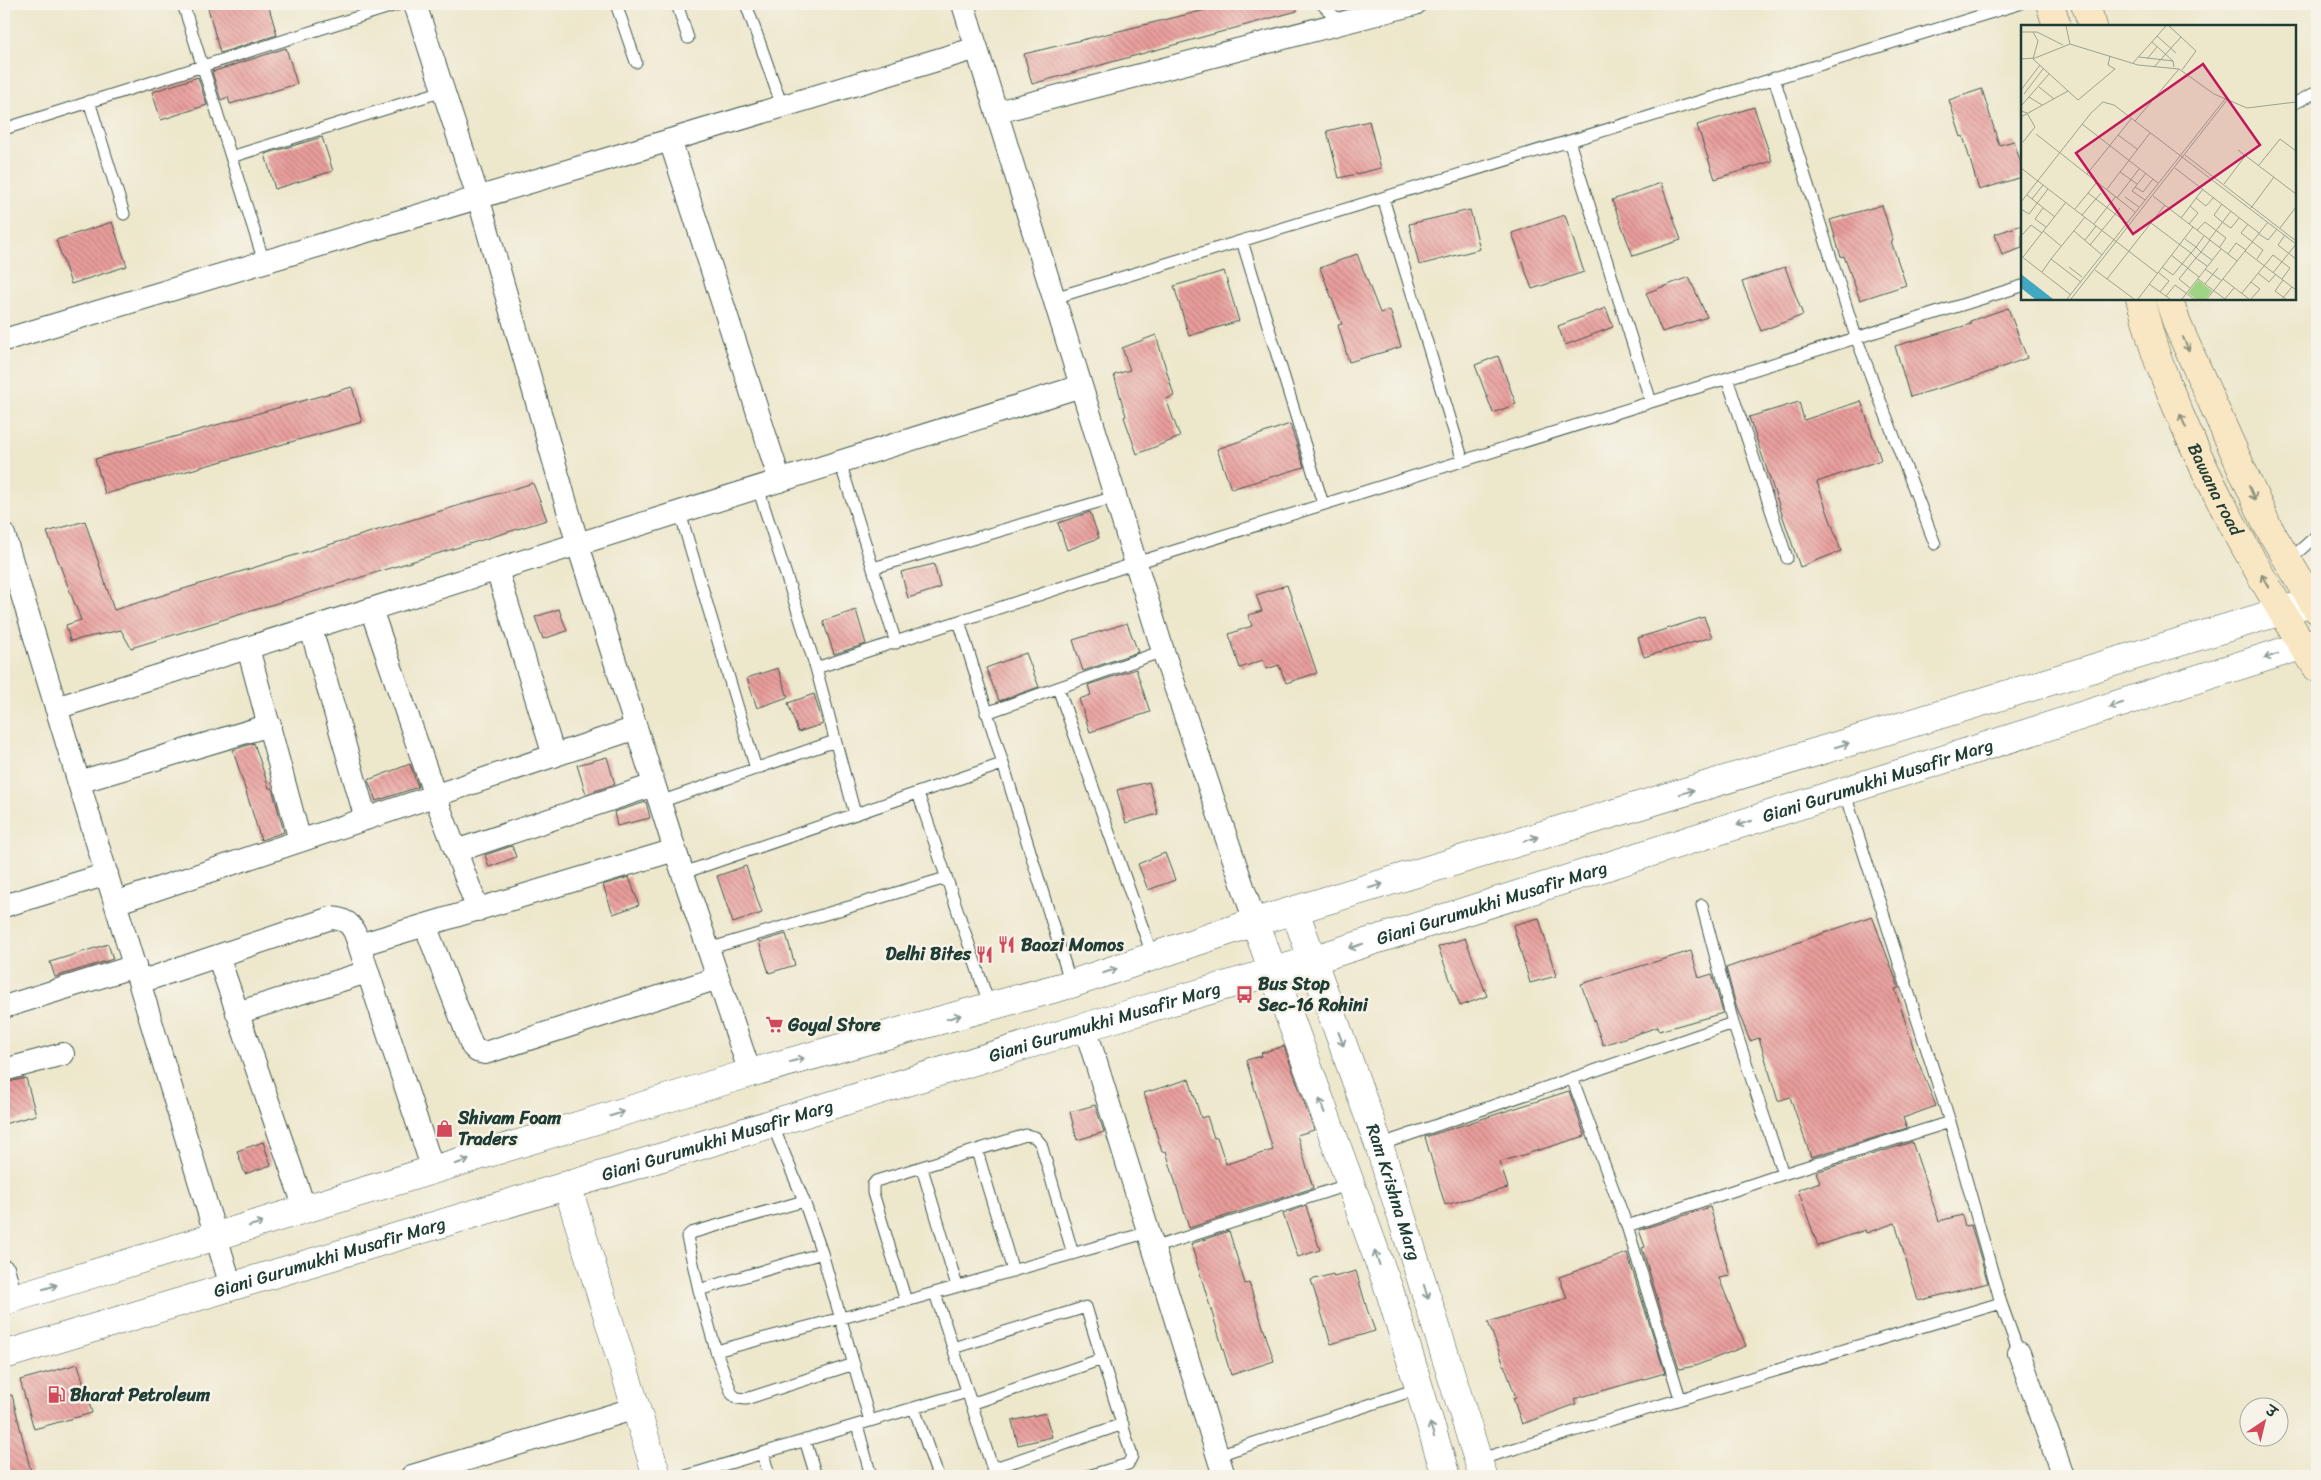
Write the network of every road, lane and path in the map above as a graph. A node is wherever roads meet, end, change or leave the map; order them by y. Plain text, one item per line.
1 (183, 4) edge
2 (398, 4) edge
3 (415, 4) edge
4 (616, 4) edge
5 (677, 4) edge
6 (746, 4) edge
7 (963, 4) edge
8 (1322, 4) edge
9 (1415, 4) edge
10 (2019, 4) edge
11 (2050, 4) edge
12 (2085, 4) edge
13 (1341, 23) junction
14 (2056, 25) edge
15 (2093, 25) edge
16 (688, 38) dead end
17 (977, 48) junction
18 (636, 62) dead end
19 (202, 65) junction
20 (1774, 78) junction
21 (443, 91) junction
22 (2317, 92) edge
23 (89, 102) junction
24 (2296, 103) edge
25 (782, 106) junction
26 (997, 112) junction
27 (4, 129) edge
28 (670, 140) junction
29 (1569, 141) junction
30 (231, 157) junction
31 (478, 197) junction
32 (1383, 198) junction
33 (124, 214) dead end
34 (1242, 240) junction
35 (264, 262) junction
36 (2021, 286) edge
37 (1054, 298) junction
38 (2140, 300) edge
39 (2168, 300) edge
40 (1856, 338) junction
41 (4, 340) edge
42 (1728, 378) junction
43 (1081, 386) junction
44 (1651, 402) junction
45 (1463, 461) junction
46 (840, 462) junction
47 (780, 481) junction
48 (758, 488) junction
49 (1115, 497) junction
50 (1323, 504) junction
51 (680, 512) junction
52 (4, 535) edge
53 (2317, 535) edge
54 (1935, 544) dead end
55 (578, 545) junction
56 (1787, 558) dead end
57 (2288, 561) junction
58 (1136, 563) junction
59 (873, 568) junction
60 (497, 570) junction
61 (2315, 606) edge
62 (371, 609) junction
63 (2281, 611) junction
64 (959, 621) junction
65 (311, 628) junction
66 (896, 643) junction
67 (248, 648) junction
68 (1163, 651) junction
69 (2313, 652) edge
70 (816, 668) junction
71 (1058, 688) junction
72 (56, 708) junction
73 (986, 713) junction
74 (270, 726) junction
75 (636, 728) junction
76 (836, 741) junction
77 (554, 756) junction
78 (1002, 764) junction
79 (756, 768) junction
80 (79, 782) junction
81 (1844, 791) junction
82 (918, 793) junction
83 (657, 794) junction
84 (435, 796) junction
85 (855, 814) junction
86 (366, 819) junction
87 (300, 841) junction
88 (675, 850) junction
89 (456, 851) junction
90 (107, 874) junction
91 (683, 874) junction
92 (946, 878) junction
93 (115, 903) junction
94 (1702, 905) dead end
95 (4, 906) edge
96 (478, 910) junction
97 (1295, 910) junction
98 (1255, 922) junction
99 (425, 926) junction
100 (359, 945) junction
101 (708, 949) junction
102 (218, 956) junction
103 (1153, 956) junction
104 (1312, 960) junction
105 (367, 972) junction
106 (1274, 972) junction
107 (137, 974) junction
108 (718, 978) junction
109 (1071, 984) junction
110 (4, 1007) edge
111 (990, 1007) junction
112 (237, 1013) junction
113 (1733, 1023) junction
114 (1085, 1027) junction
115 (63, 1054) dead end
116 (4, 1070) edge
117 (750, 1073) junction
118 (1572, 1078) junction
119 (1950, 1122) junction
120 (771, 1123) junction
121 (1379, 1145) junction
122 (977, 1151) junction
123 (922, 1168) junction
124 (433, 1170) junction
125 (1783, 1174) junction
126 (1350, 1184) junction
127 (568, 1185) junction
128 (804, 1201) junction
129 (306, 1209) junction
130 (1627, 1226) junction
131 (217, 1236) junction
132 (1151, 1240) junction
133 (822, 1253) junction
134 (1073, 1254) junction
135 (4, 1271) edge
136 (1013, 1271) junction
137 (231, 1286) junction
138 (957, 1286) junction
139 (698, 1290) junction
140 (935, 1293) junction
141 (8, 1300) edge
142 (906, 1302) junction
143 (2001, 1303) junction
144 (841, 1318) junction
145 (953, 1348) junction
146 (716, 1350) junction
147 (2019, 1353) joint
148 (4, 1354) edge
149 (1102, 1359) junction
150 (854, 1364) junction
151 (1420, 1388) junction
152 (967, 1392) junction
153 (1680, 1398) junction
154 (971, 1404) junction
155 (636, 1408) junction
156 (914, 1408) junction
157 (870, 1421) junction
158 (857, 1424) junction
159 (1122, 1424) junction
160 (806, 1440) junction
161 (763, 1453) junction
162 (1218, 1455) junction
163 (1480, 1468) edge
164 (993, 1472) edge
165 (412, 1476) edge
166 (657, 1476) edge
167 (686, 1476) edge
168 (769, 1476) edge
169 (816, 1476) edge
170 (871, 1476) edge
171 (938, 1476) edge
172 (1088, 1476) edge
173 (1224, 1476) edge
174 (1446, 1476) edge
175 (2063, 1476) edge

1 - 19 lane
2 - 19 lane
3 - 21 street
4 - 18 lane
5 - 16 lane
6 - 25 lane
7 - 17 street
8 - 13 lane
9 - 13 street
10 - 20 lane
11 - 14 main road
12 - 15 main road
13 - 26 street
17 - 25 street
17 - 26 street
19 - 23 lane
19 - 30 lane
20 - 29 lane
20 - 40 lane
21 - 30 lane
21 - 31 street
22 - 24 lane
23 - 27 lane
23 - 33 lane
25 - 28 street
26 - 37 street
28 - 31 street
28 - 47 street
29 - 32 lane
29 - 44 lane
30 - 35 lane
31 - 35 street
31 - 55 street
32 - 34 lane
32 - 45 lane
34 - 37 lane
34 - 50 lane
35 - 41 street
36 - 40 lane
37 - 43 street
63 -> 38 main road, Bawana road
39 -> 57 main road, Bawana road
40 - 42 lane
40 - 54 lane
42 - 44 lane
42 - 56 lane
43 - 46 street
43 - 49 street
44 - 45 lane
45 - 50 lane
46 - 47 street
46 - 59 lane
47 - 48 street
48 - 51 street
48 - 70 lane
49 - 58 street
49 - 59 lane
50 - 58 lane
51 - 55 street
51 - 79 lane
52 - 72 street
53 - 57 lane
55 - 60 street
55 - 75 street
57 - 61 main road, Bawana road
58 - 64 lane
58 - 68 street
59 - 66 lane
60 - 62 street
60 - 77 street
61 - 63 street
62 - 65 street
62 - 84 street
63 - 69 main road, Bawana road
97 -> 63 street
64 - 66 lane
64 - 73 lane
65 - 67 street
65 - 86 street
66 - 70 lane
67 - 72 street
67 - 74 street
68 - 71 lane
68 - 98 street
69 -> 81 street, Giani Gurumukhi Musafir Marg
70 - 76 lane
71 - 73 lane
71 - 103 lane
72 - 80 street
73 - 78 lane
74 - 80 street
74 - 87 street
75 - 77 street
75 - 83 street
76 - 79 lane
76 - 85 lane
77 - 84 street
78 - 82 lane
78 - 109 lane
79 - 83 lane
80 - 90 street
81 -> 104 street, Giani Gurumukhi Musafir Marg
81 - 119 lane
82 - 85 lane
82 - 92 lane
83 - 88 street
83 - 89 street
84 - 86 street
84 - 89 street
85 - 91 lane
86 - 87 street
87 - 93 street
88 - 91 street
88 - 96 street
89 - 96 street
90 - 93 street
90 - 95 street
91 - 101 street
92 - 101 lane
92 - 111 lane
93 - 107 street
94 - 113 lane
96 - 99 street
97 - 98 street
97 - 104 street, Ram Krishna Marg
98 - 103 street
98 - 106 street, Ram Krishna Marg
99 - 100 street
99 - 108 street
100 - 102 street
100 - 105 street
101 - 108 street
102 - 107 street
102 - 112 street
109 -> 103 street
104 - 106 street, Giani Gurumukhi Musafir Marg
104 -> 121 street, Ram Krishna Marg
105 - 112 street
105 - 124 street
106 - 114 street, Giani Gurumukhi Musafir Marg
126 -> 106 street, Ram Krishna Marg
107 - 110 street
107 - 131 street
108 - 117 street
109 - 111 street
117 -> 111 street
112 - 129 street
113 - 118 lane
113 - 125 lane
114 - 120 street, Giani Gurumukhi Musafir Marg
114 - 132 street
115 - 116 street
124 -> 117 street
118 - 121 lane
118 - 130 lane
119 - 125 lane
119 - 143 lane
120 - 127 street, Giani Gurumukhi Musafir Marg
120 - 128 lane
121 -> 163 street, Ram Krishna Marg
122 - 123 lane
122 - 134 lane
122 - 136 lane
123 - 138 lane
123 - 142 lane
124 - 129 street
125 - 130 lane
126 - 132 lane
151 -> 126 street, Ram Krishna Marg
127 - 137 street, Giani Gurumukhi Musafir Marg
127 - 155 street
128 - 133 lane
128 - 139 lane
131 -> 129 street
130 - 153 lane
131 - 137 street
141 -> 131 street
132 - 134 lane
132 - 162 street
133 - 139 lane
133 - 144 lane
134 - 136 lane
135 - 141 street
136 - 138 lane
137 - 148 street, Giani Gurumukhi Musafir Marg
138 - 140 lane
139 - 146 lane
140 - 142 lane
140 - 145 lane
142 - 144 lane
143 - 147 lane
143 - 153 lane
144 - 146 lane
144 - 150 lane
145 - 149 lane
145 - 152 lane
146 - 150 lane
147 - 175 street
149 - 154 lane
149 - 159 lane
150 - 157 lane
151 - 162 lane
174 -> 151 street, Ram Krishna Marg
152 - 154 lane
152 - 156 lane
153 - 163 lane
154 - 164 lane
155 - 165 street
155 - 166 street
156 - 157 lane
156 - 171 lane
157 - 158 lane
158 - 160 lane
158 - 170 lane
159 - 164 lane
159 - 172 lane
160 - 161 lane
160 - 169 lane
161 - 167 lane
161 - 168 lane
162 - 173 street

